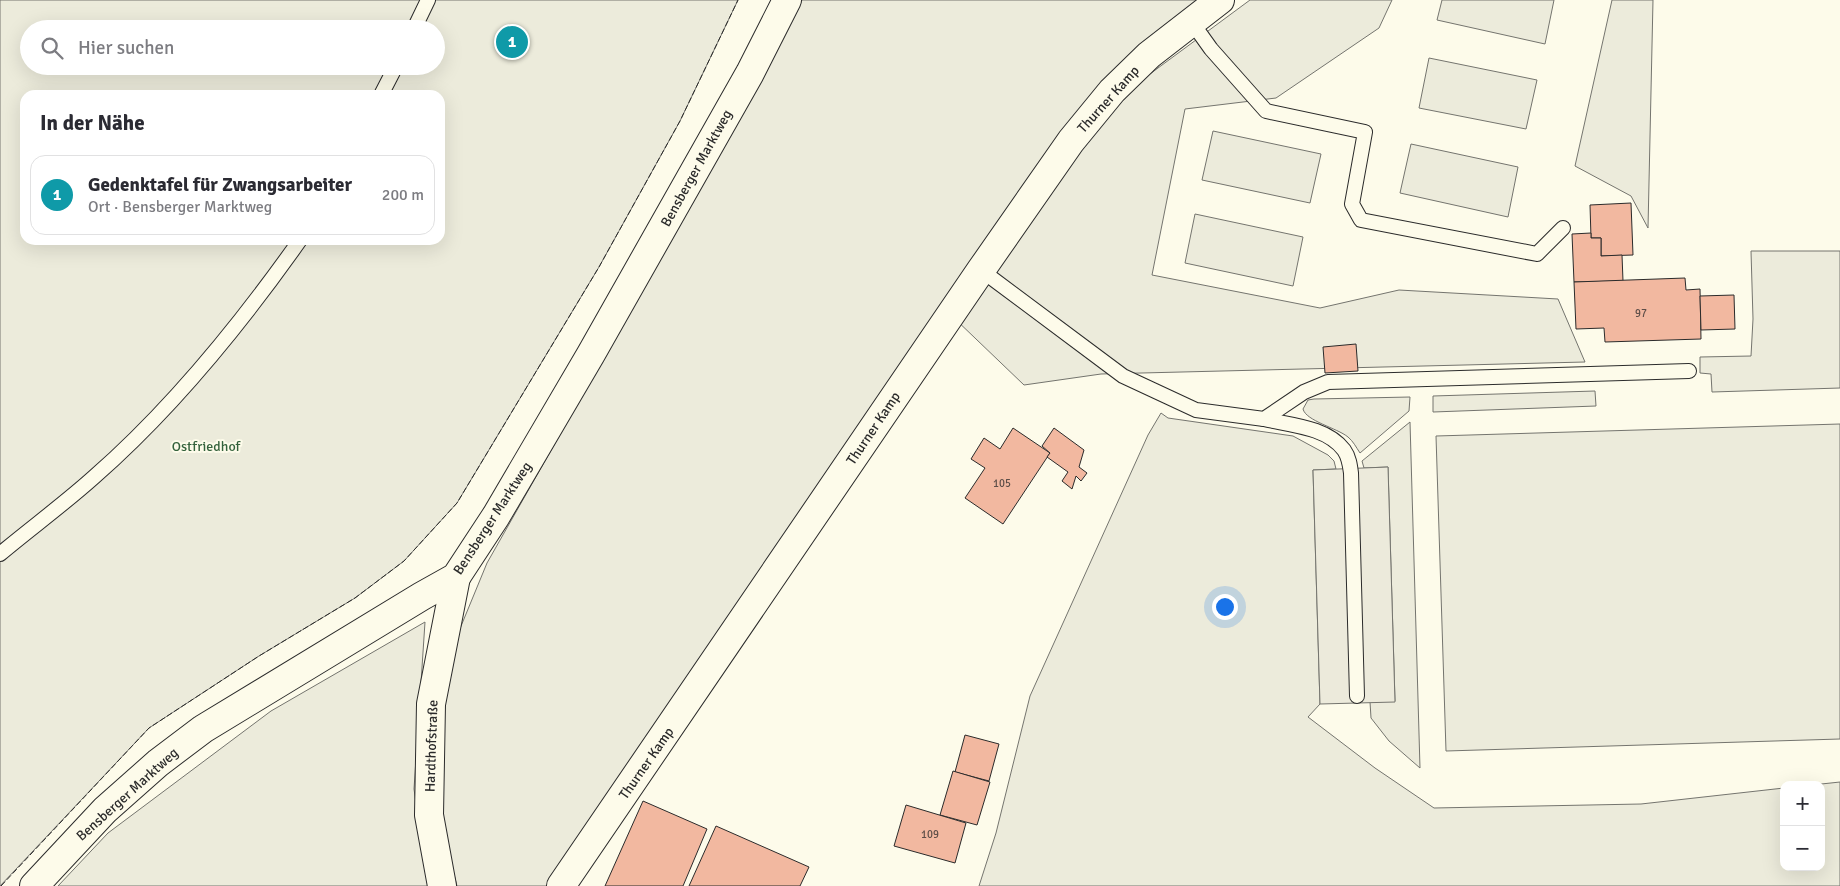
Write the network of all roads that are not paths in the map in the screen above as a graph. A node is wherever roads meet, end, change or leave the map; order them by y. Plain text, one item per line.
1 (428, 0) edge
2 (787, 0) edge
3 (1220, 0) edge
4 (418, 20) edge
5 (1191, 22) junction
6 (392, 75) edge
7 (384, 90) edge
8 (1563, 228) dead end
9 (296, 245) edge
10 (981, 270) junction
11 (1689, 371) dead end
12 (1264, 419) junction
13 (0, 554) edge
14 (456, 577) junction
15 (1357, 696) dead end
16 (34, 886) edge
17 (442, 886) edge
18 (561, 886) edge

1 - 4 lane
2 - 14 street, Bensberger Marktweg
3 - 5 street, Thurner Kamp
5 - 8 lane
5 - 10 street, Thurner Kamp
6 - 7 lane
9 - 13 lane
10 - 12 lane
10 - 18 street, Thurner Kamp
11 - 12 lane
12 - 15 lane
14 - 16 street, Bensberger Marktweg
14 - 17 street, Hardthofstraße

